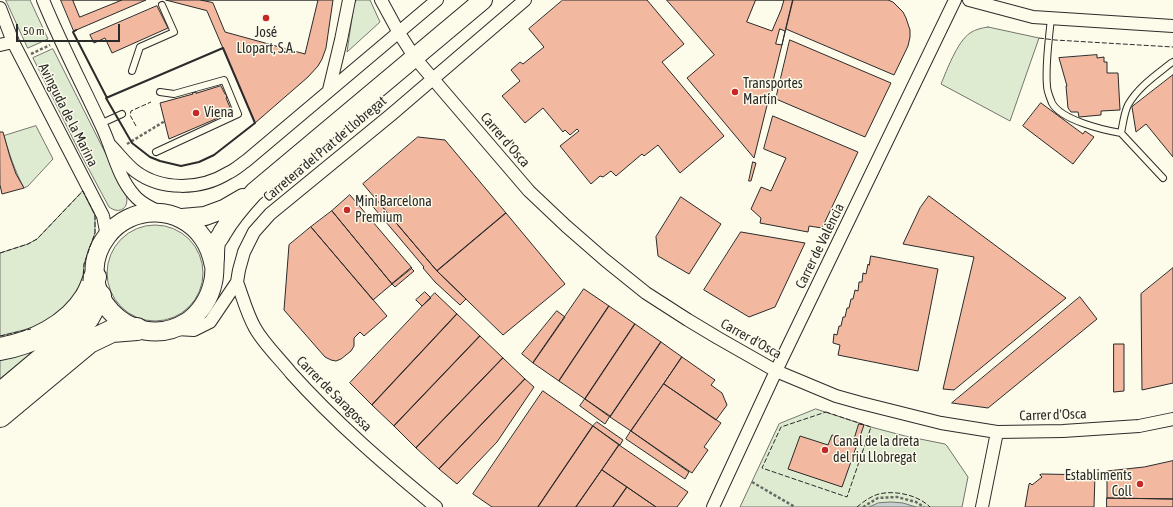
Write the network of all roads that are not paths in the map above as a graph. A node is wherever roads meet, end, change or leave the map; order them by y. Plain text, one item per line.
1 (43, 0) edge
2 (349, 0) edge
3 (381, 0) edge
4 (437, 0) edge
5 (483, 0) edge
6 (525, 0) edge
7 (955, 0) edge
8 (969, 0) edge
9 (162, 5) dead end
10 (0, 8) edge
11 (1051, 18) junction
12 (1173, 26) edge
13 (399, 33) junction
14 (13, 42) junction
15 (0, 45) edge
16 (414, 58) junction
17 (1173, 62) edge
18 (132, 71) dead end
19 (433, 79) junction
20 (329, 90) junction
21 (160, 92) dead end
22 (122, 114) dead end
23 (100, 124) junction
24 (1121, 133) junction
25 (109, 144) junction
26 (156, 152) dead end
27 (1163, 178) dead end
28 (254, 192) junction
29 (158, 212) junction
30 (182, 218) junction
31 (107, 236) junction
32 (214, 266) junction
33 (237, 282) junction
34 (98, 287) junction
35 (138, 329) junction
36 (173, 329) junction
37 (0, 349) edge
38 (61, 364) junction
39 (776, 371) junction
40 (0, 394) edge
41 (0, 416) edge
42 (1173, 419) edge
43 (0, 428) edge
44 (997, 432) junction
45 (436, 507) edge
46 (713, 507) edge
47 (982, 507) edge

1 - 23 street, Avinguda de la Marina
2 - 20 street
3 - 13 street, Carrer d'Osca
4 - 13 street
5 - 16 street
6 - 19 street, Carretera del Prat de Llobregat
7 - 39 street, Carrer de València
8 - 11 street
9 - 18 lane
10 - 14 street, Avinguda de la Marina
11 - 12 street
11 - 24 lane
13 - 16 street, Carrer d'Osca
13 - 20 street
14 - 15 street
14 - 31 street, Avinguda de la Marina
16 - 19 street, Carrer d'Osca
16 - 28 street
17 - 24 lane
19 - 33 street, Carretera del Prat de Llobregat
19 - 39 street, Carrer d'Osca
20 - 25 street, Avinguda de la Marina
21 - 26 lane
22 - 23 lane
23 - 25 street, Avinguda de la Marina
24 - 27 lane
25 - 29 street, Avinguda de la Marina
28 - 30 street
28 - 32 street
29 - 30 street
29 - 31 street
30 - 32 street
31 - 34 street
32 - 36 street
33 - 36 street, Carretera del Prat de Llobregat
33 - 45 street, Carrer de Saragossa
34 - 35 street
34 - 37 highway
34 - 40 highway
35 - 36 street
35 - 38 highway
38 - 41 highway
38 - 43 highway
39 - 44 street, Carrer d'Osca
39 - 46 street, Carrer de València
42 - 44 street, Carrer d'Osca
44 - 47 street

